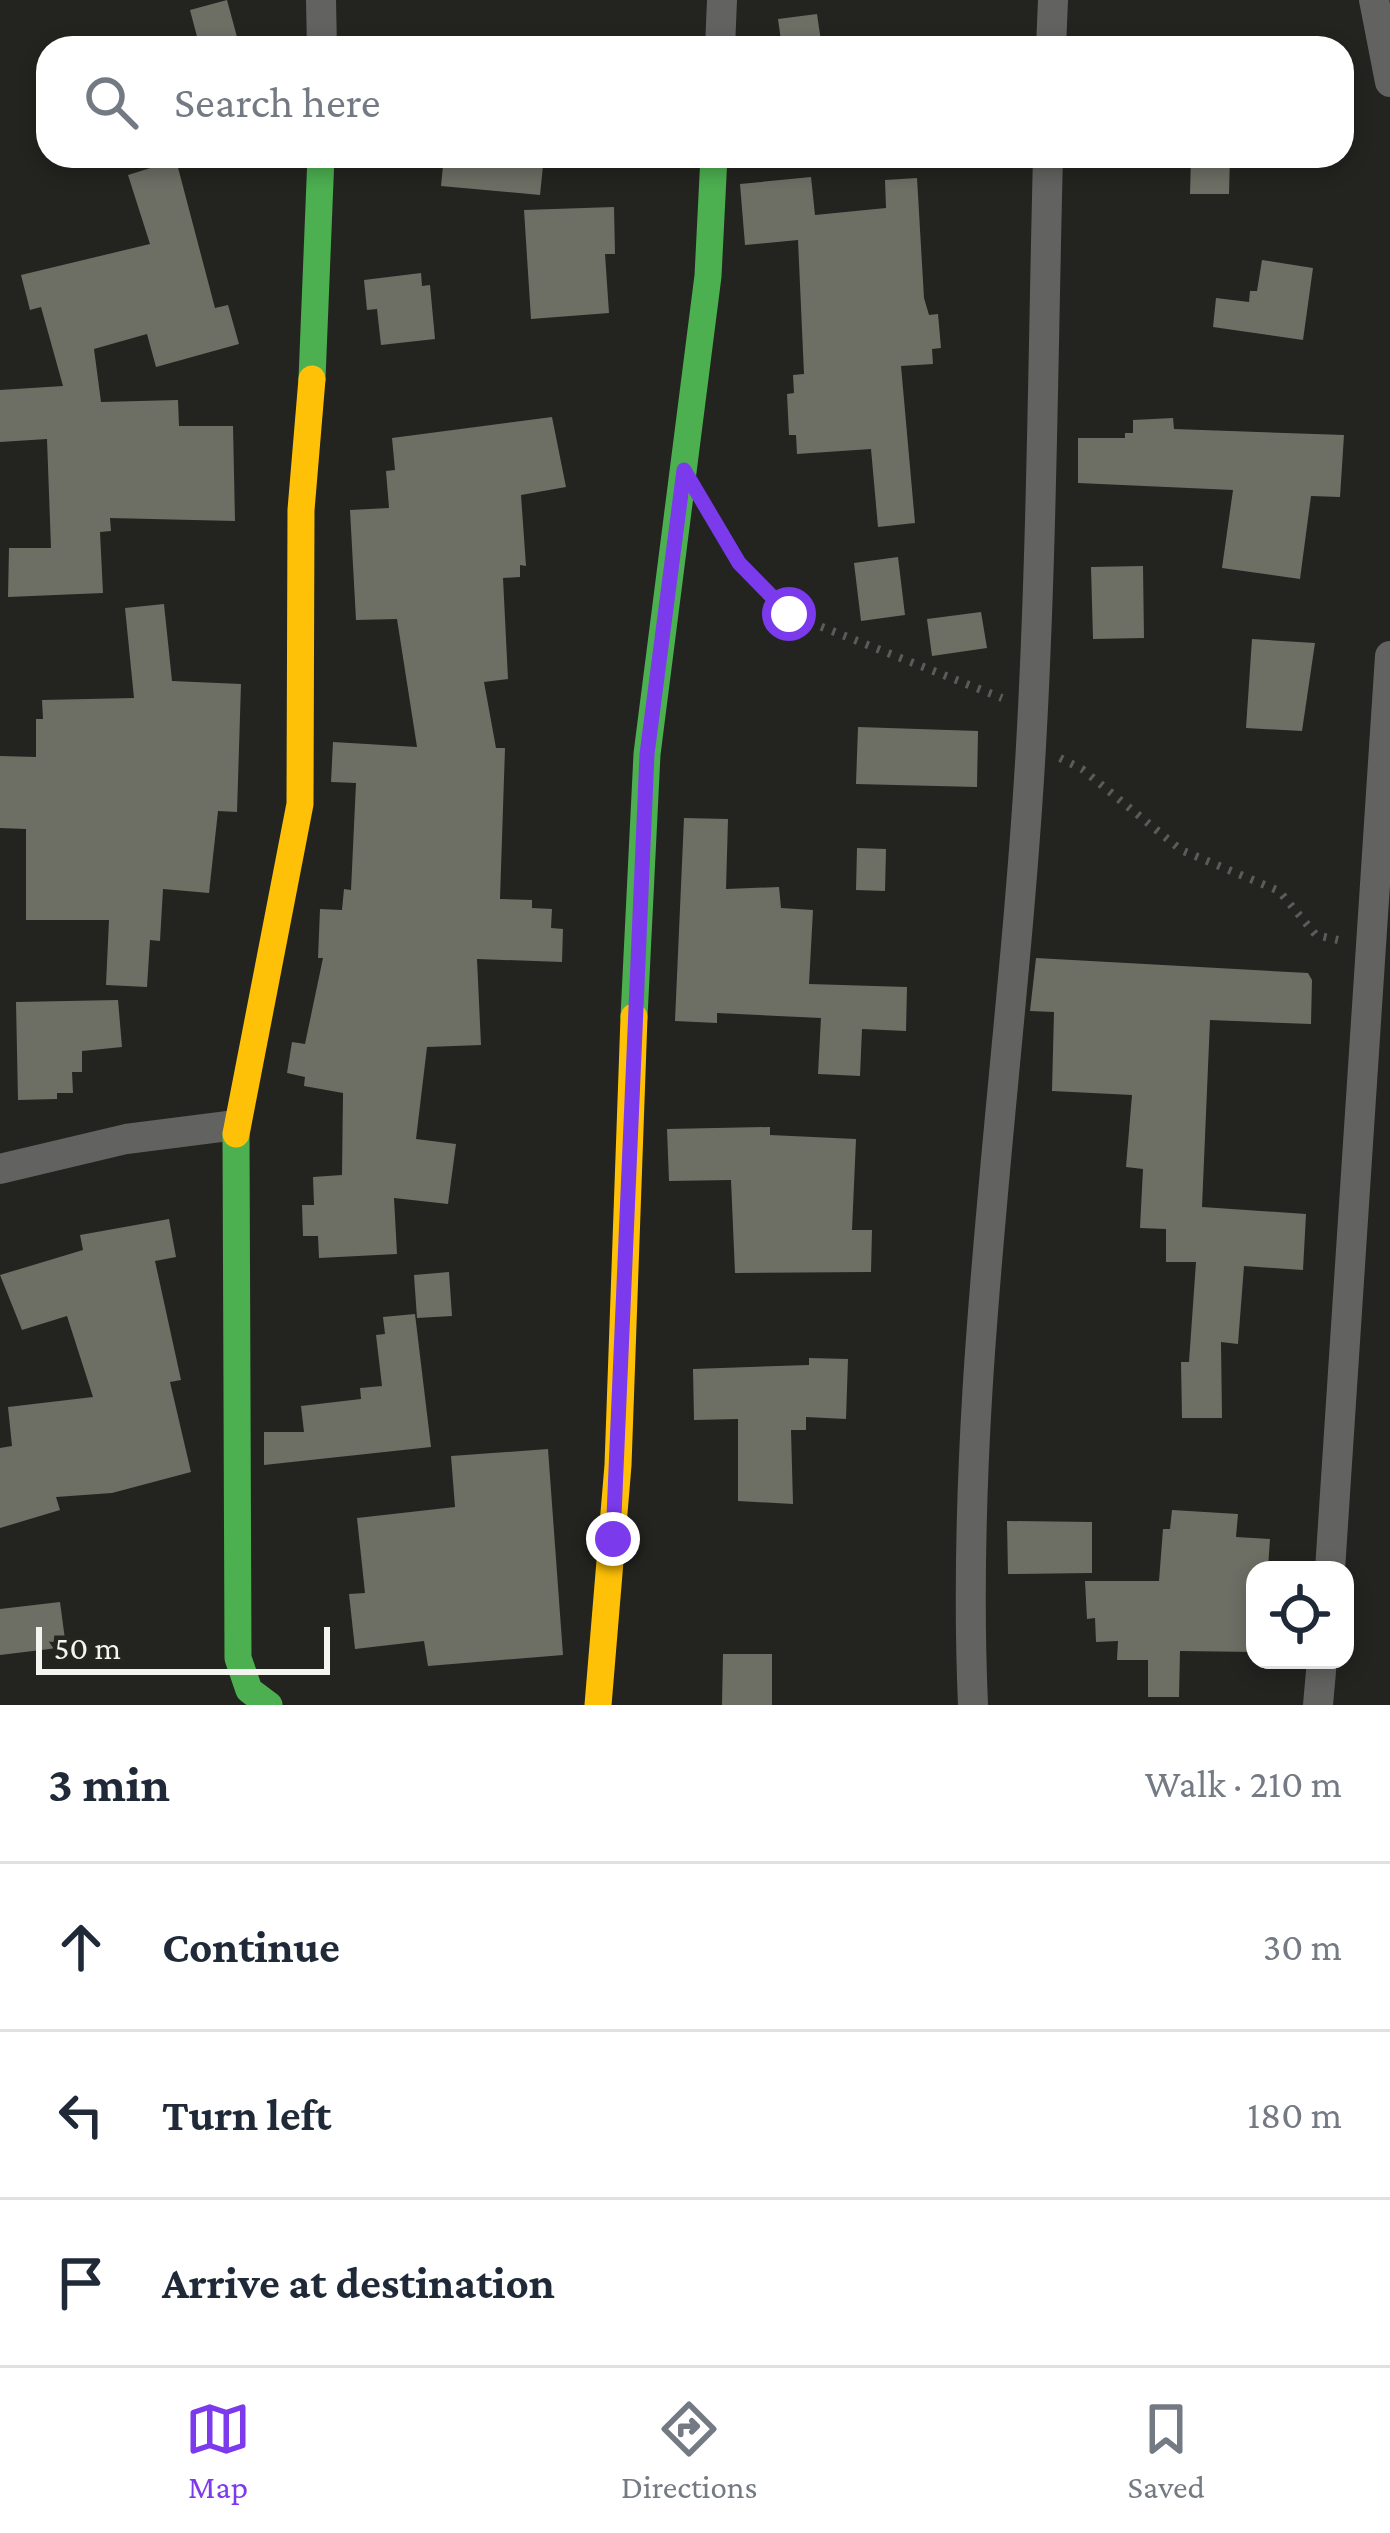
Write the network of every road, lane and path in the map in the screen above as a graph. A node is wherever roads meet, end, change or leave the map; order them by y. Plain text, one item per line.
1 (321, 0) edge
2 (722, 0) edge
3 (1053, 0) edge
4 (1374, 0) edge
5 (322, 36) edge
6 (720, 36) edge
7 (1052, 36) edge
8 (1390, 82) edge
9 (320, 168) edge
10 (713, 168) edge
11 (1048, 168) edge
12 (712, 526) dead end
13 (1390, 656) edge
14 (1031, 746) junction
15 (1375, 948) junction
16 (236, 1125) junction
17 (0, 1169) edge
18 (1331, 1561) edge
19 (1321, 1669) edge
20 (269, 1705) edge
21 (598, 1705) edge
22 (973, 1705) edge
23 (1318, 1705) edge

1 - 5 street
2 - 6 street
3 - 7 street
4 - 8 street
9 - 16 street
10 - 21 street
11 - 14 street
12 - 14 path
13 - 15 street
14 - 15 path
14 - 22 street
15 - 18 street
16 - 17 street
16 - 20 street
19 - 23 street

